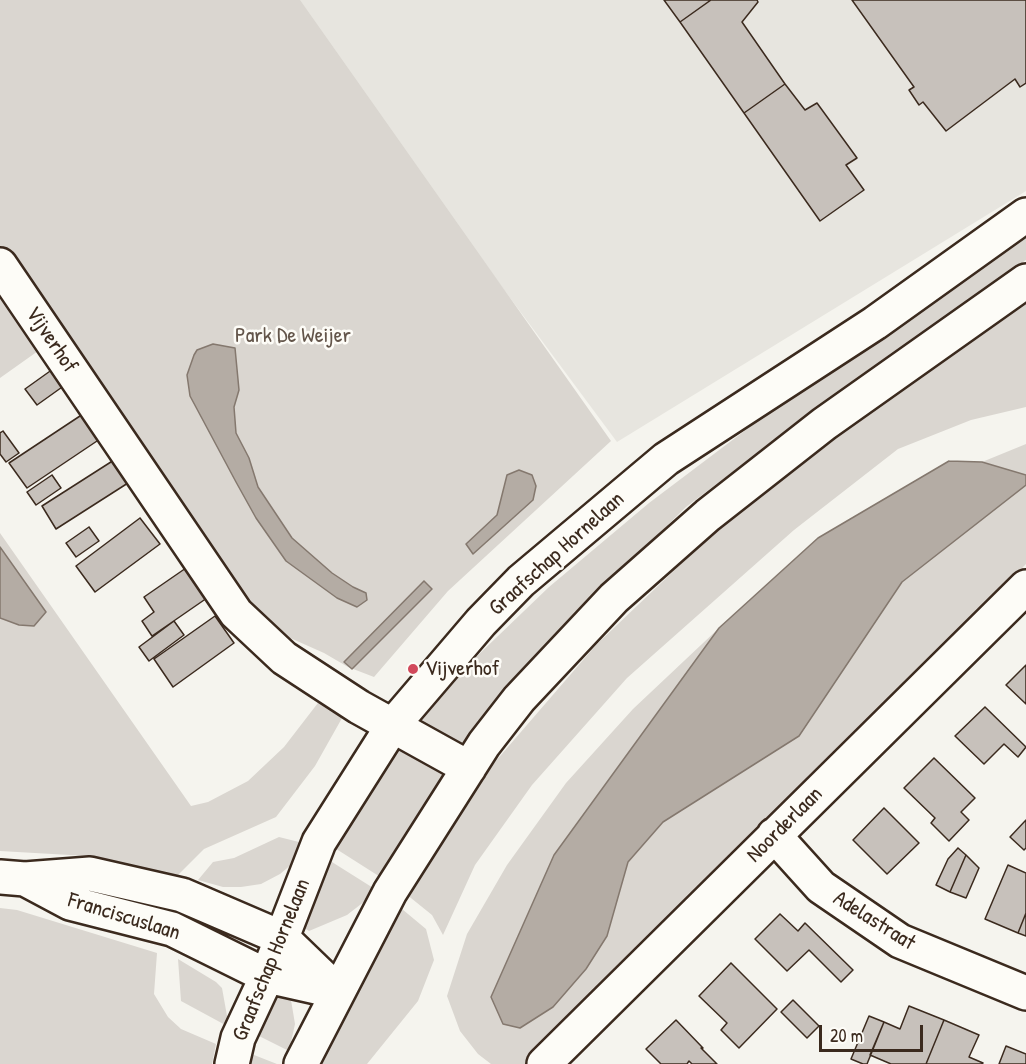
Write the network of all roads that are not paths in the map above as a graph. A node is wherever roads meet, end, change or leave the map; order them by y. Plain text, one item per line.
1 (1026, 215) edge
2 (0, 265) edge
3 (1026, 281) edge
4 (1026, 587) edge
5 (393, 725) junction
6 (469, 768) junction
7 (774, 835) junction
8 (12, 878) edge
9 (282, 938) junction
10 (267, 976) junction
11 (338, 992) junction
12 (1026, 993) edge
13 (232, 1064) edge
14 (301, 1064) edge
15 (544, 1064) edge

1 - 5 street, Graafschap Hornelaan
2 - 5 street, Vijverhof
3 - 6 street
4 - 7 street, Noorderlaan
5 - 6 street, Vijverhof
5 - 9 street, Graafschap Hornelaan
6 - 11 street
7 - 12 street, Adelastraat
7 - 15 street, Noorderlaan
8 - 9 street, Franciscuslaan
8 - 10 street, Franciscuslaan
9 - 10 street, Graafschap Hornelaan
9 - 11 street, Franciscuslaan
10 - 11 street, Franciscuslaan
10 - 13 street, Graafschap Hornelaan
11 - 14 street

